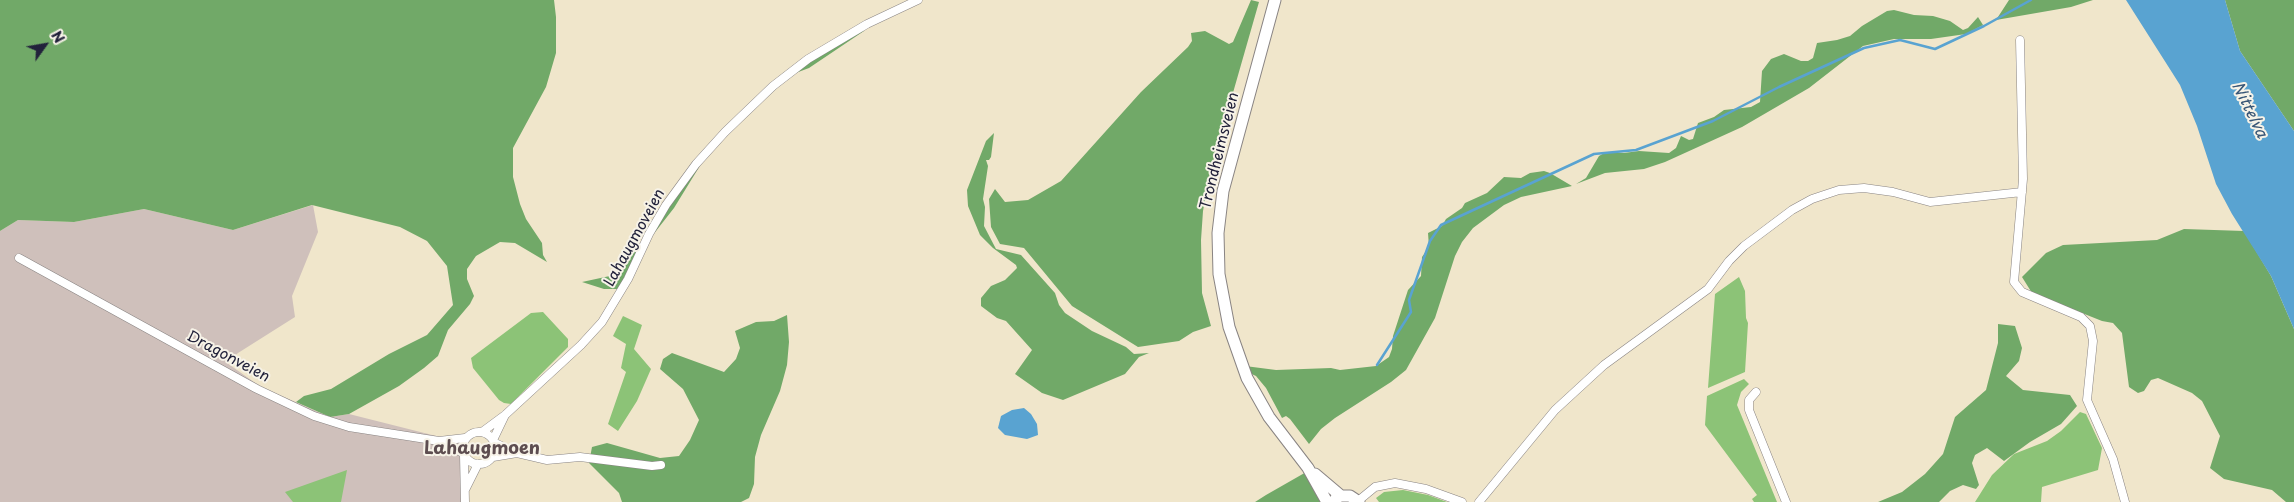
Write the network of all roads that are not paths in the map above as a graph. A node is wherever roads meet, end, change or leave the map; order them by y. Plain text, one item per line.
1 (918, 0) edge
2 (1275, 0) edge
3 (2020, 40) dead end
4 (2022, 192) junction
5 (19, 258) dead end
6 (1756, 392) dead end
7 (505, 415) junction
8 (482, 432) junction
9 (466, 438) junction
10 (438, 441) junction
11 (494, 442) junction
12 (517, 453) junction
13 (464, 454) junction
14 (493, 457) junction
15 (478, 464) junction
16 (661, 465) dead end
17 (1308, 468) junction
18 (465, 490) junction
19 (1337, 499) edge
20 (1358, 501) edge
21 (465, 502) edge
22 (1327, 502) edge
23 (1462, 502) edge
24 (1479, 502) edge
25 (1786, 502) edge
26 (2124, 502) edge

1 - 7 street, Lahaugmoveien
2 - 17 main road, Trondheimsveien
3 - 4 street
4 - 24 street
4 - 26 street
5 - 10 street, Dragonveien
6 - 25 street
7 - 8 street, Lahaugmoveien
7 - 11 street, Lahaugmoveien
8 - 9 street
8 - 11 street
9 - 10 street, Dragonveien
9 - 13 street
10 - 13 street, Dragonveien
11 - 12 street
11 - 14 street
12 - 14 street
12 - 16 street
13 - 15 street
13 - 18 street
14 - 15 street
15 - 18 street
17 - 19 main road, Trondheimsveien
17 - 22 main road, Trondheimsveien
18 - 21 street
19 - 20 main road
20 - 23 street

